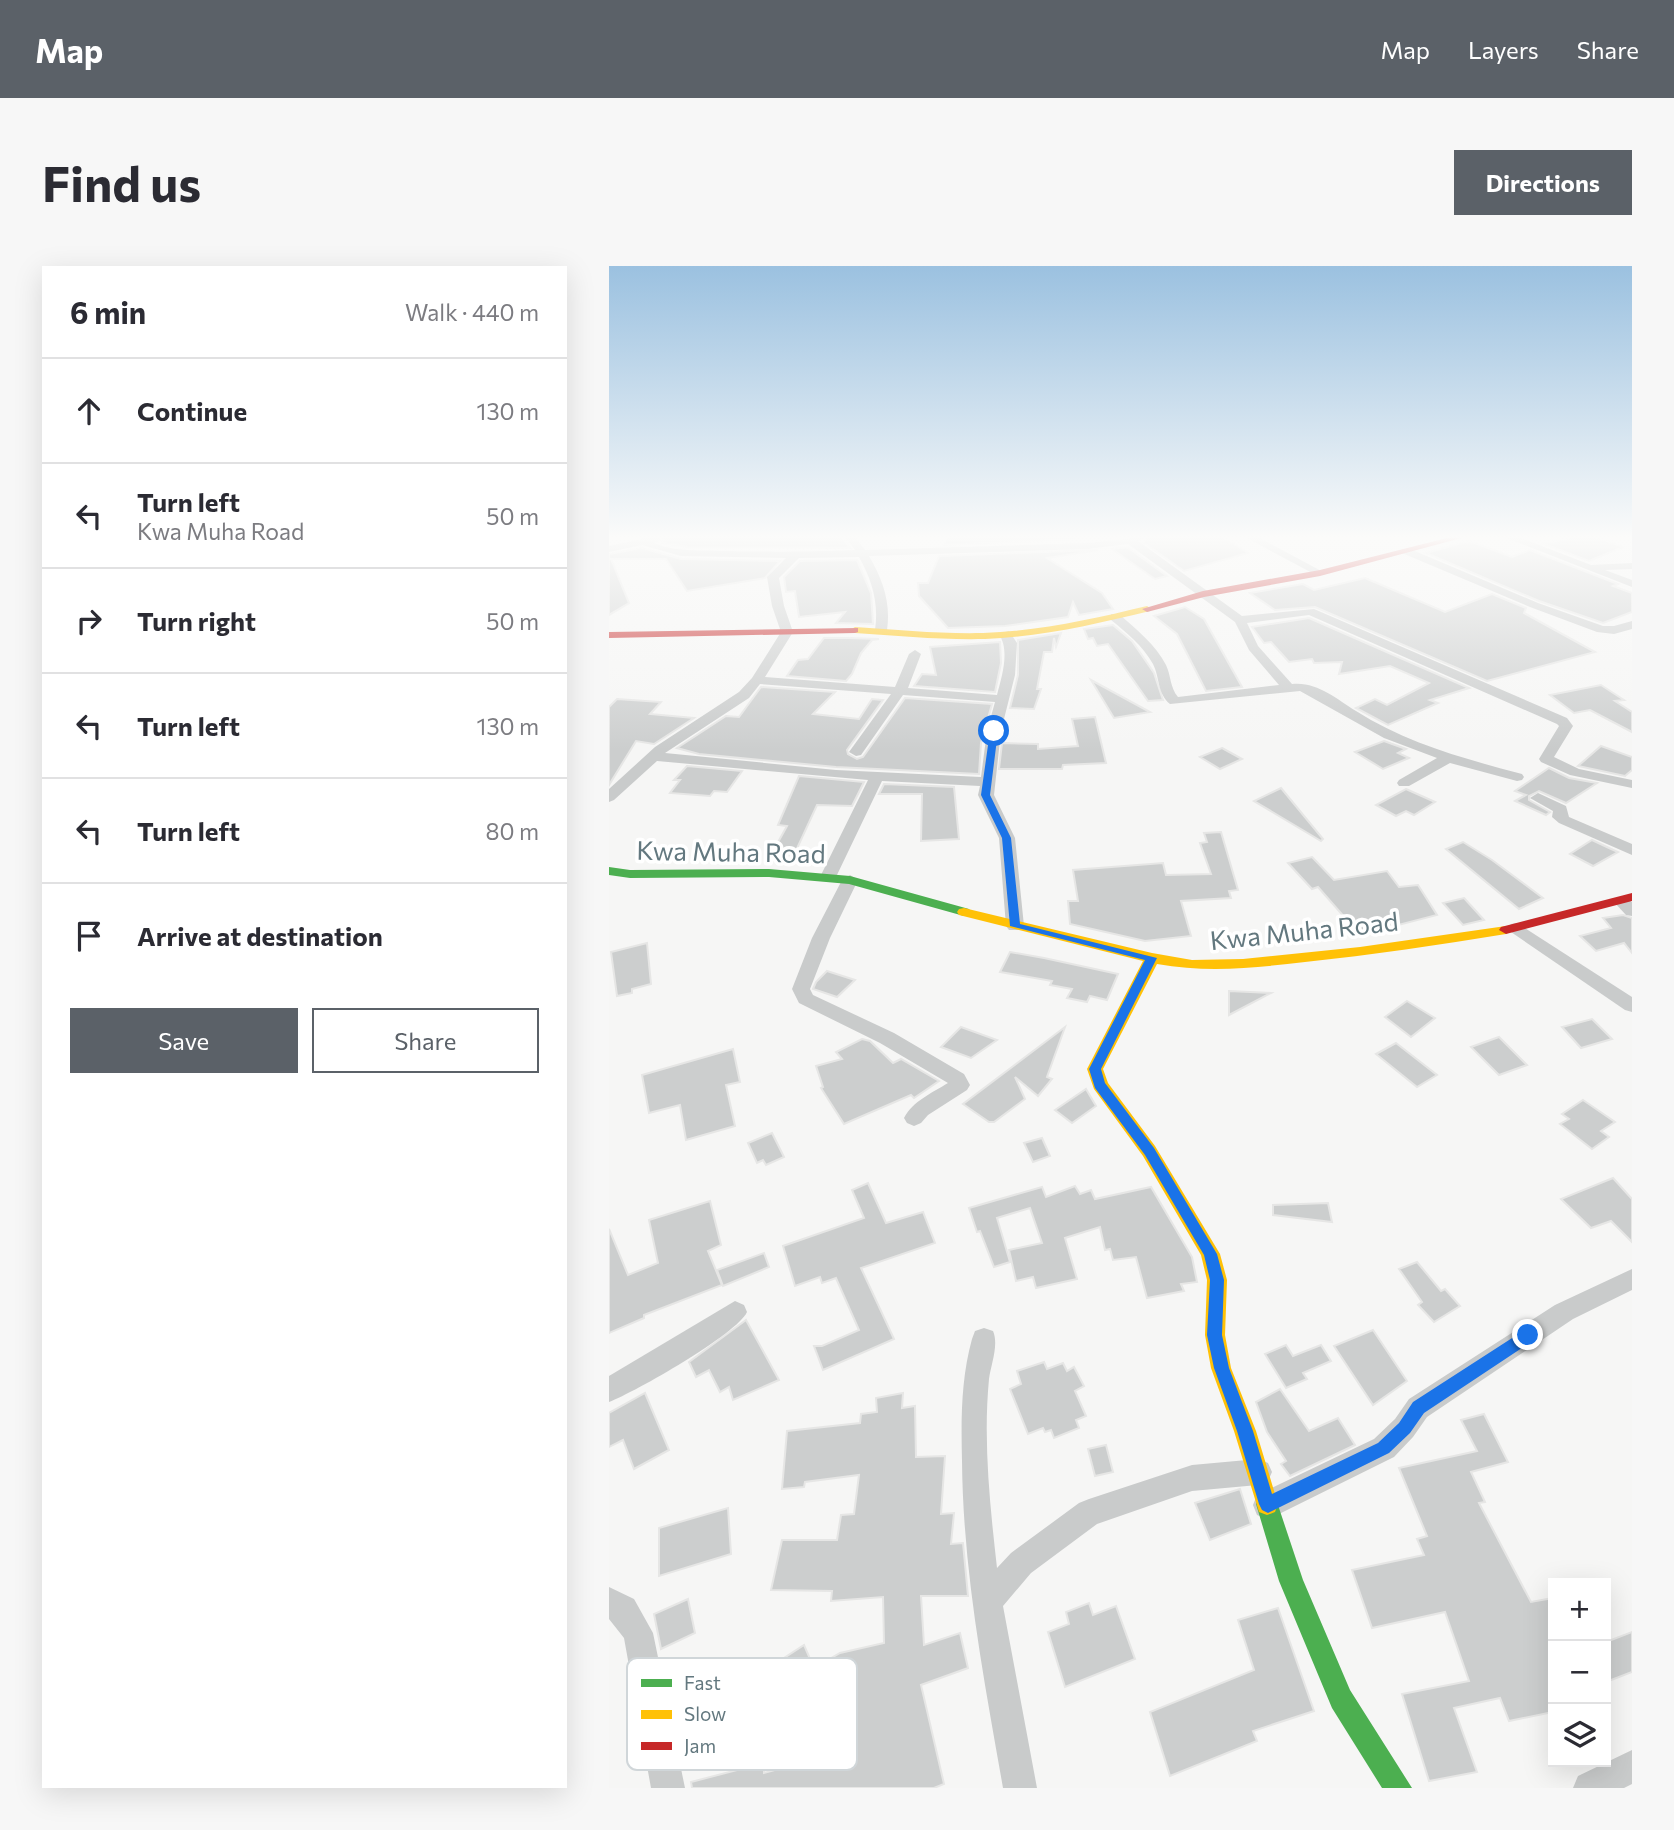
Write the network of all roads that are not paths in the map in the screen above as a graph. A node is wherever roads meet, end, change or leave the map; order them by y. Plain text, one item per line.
1 (779, 608) edge
2 (882, 608) edge
3 (1149, 608) edge
4 (1222, 608) edge
5 (1540, 608) edge
6 (1115, 617) junction
7 (1240, 621) junction
8 (1632, 625) edge
9 (881, 630) junction
10 (787, 632) junction
11 (1005, 634) junction
12 (609, 635) edge
13 (915, 654) dead end
14 (757, 680) junction
15 (1288, 687) junction
16 (900, 691) junction
17 (1002, 699) junction
18 (856, 752) dead end
19 (654, 756) junction
20 (1448, 758) junction
21 (877, 776) junction
22 (1517, 776) dead end
23 (986, 782) junction
24 (1404, 783) dead end
25 (1632, 784) edge
26 (609, 797) edge
27 (1538, 798) dead end
28 (1632, 850) edge
29 (609, 871) edge
30 (828, 877) junction
31 (851, 880) junction
32 (1629, 904) edge
33 (1015, 926) junction
34 (1517, 928) junction
35 (1151, 958) junction
36 (1632, 1006) edge
37 (914, 1118) dead end
38 (1632, 1279) edge
39 (735, 1312) dead end
40 (985, 1339) dead end
41 (609, 1390) edge
42 (1258, 1472) junction
43 (1268, 1504) junction
44 (609, 1602) edge
45 (986, 1603) junction
46 (643, 1658) edge
47 (1632, 1766) edge
48 (665, 1770) edge
49 (668, 1788) edge
50 (1020, 1788) edge
51 (1398, 1788) edge
52 (1590, 1788) edge

1 - 10 street
2 - 9 street
3 - 6 street
4 - 7 street
5 - 8 street
6 - 11 street
6 - 15 street
7 - 15 street
7 - 25 street
9 - 10 street
9 - 11 street
10 - 12 street
10 - 14 street
11 - 17 street
13 - 16 street
14 - 16 street
14 - 19 street
15 - 20 street
16 - 17 street
16 - 18 street
17 - 23 street
19 - 21 street
19 - 26 street
20 - 22 street
20 - 24 street
21 - 23 street
21 - 30 street
23 - 33 street
27 - 28 street
29 - 30 street, Kwa Muha Road
30 - 31 street, Kwa Muha Road
31 - 33 street, Kwa Muha Road
31 - 37 street
32 - 34 street, Kwa Muha Road
33 - 35 street, Kwa Muha Road
34 - 35 street, Kwa Muha Road
34 - 36 street
35 - 42 street
38 - 43 street
39 - 41 street
40 - 45 street
42 - 43 street
42 - 45 street
43 - 51 street
44 - 46 street
45 - 50 street
47 - 52 street
48 - 49 street

